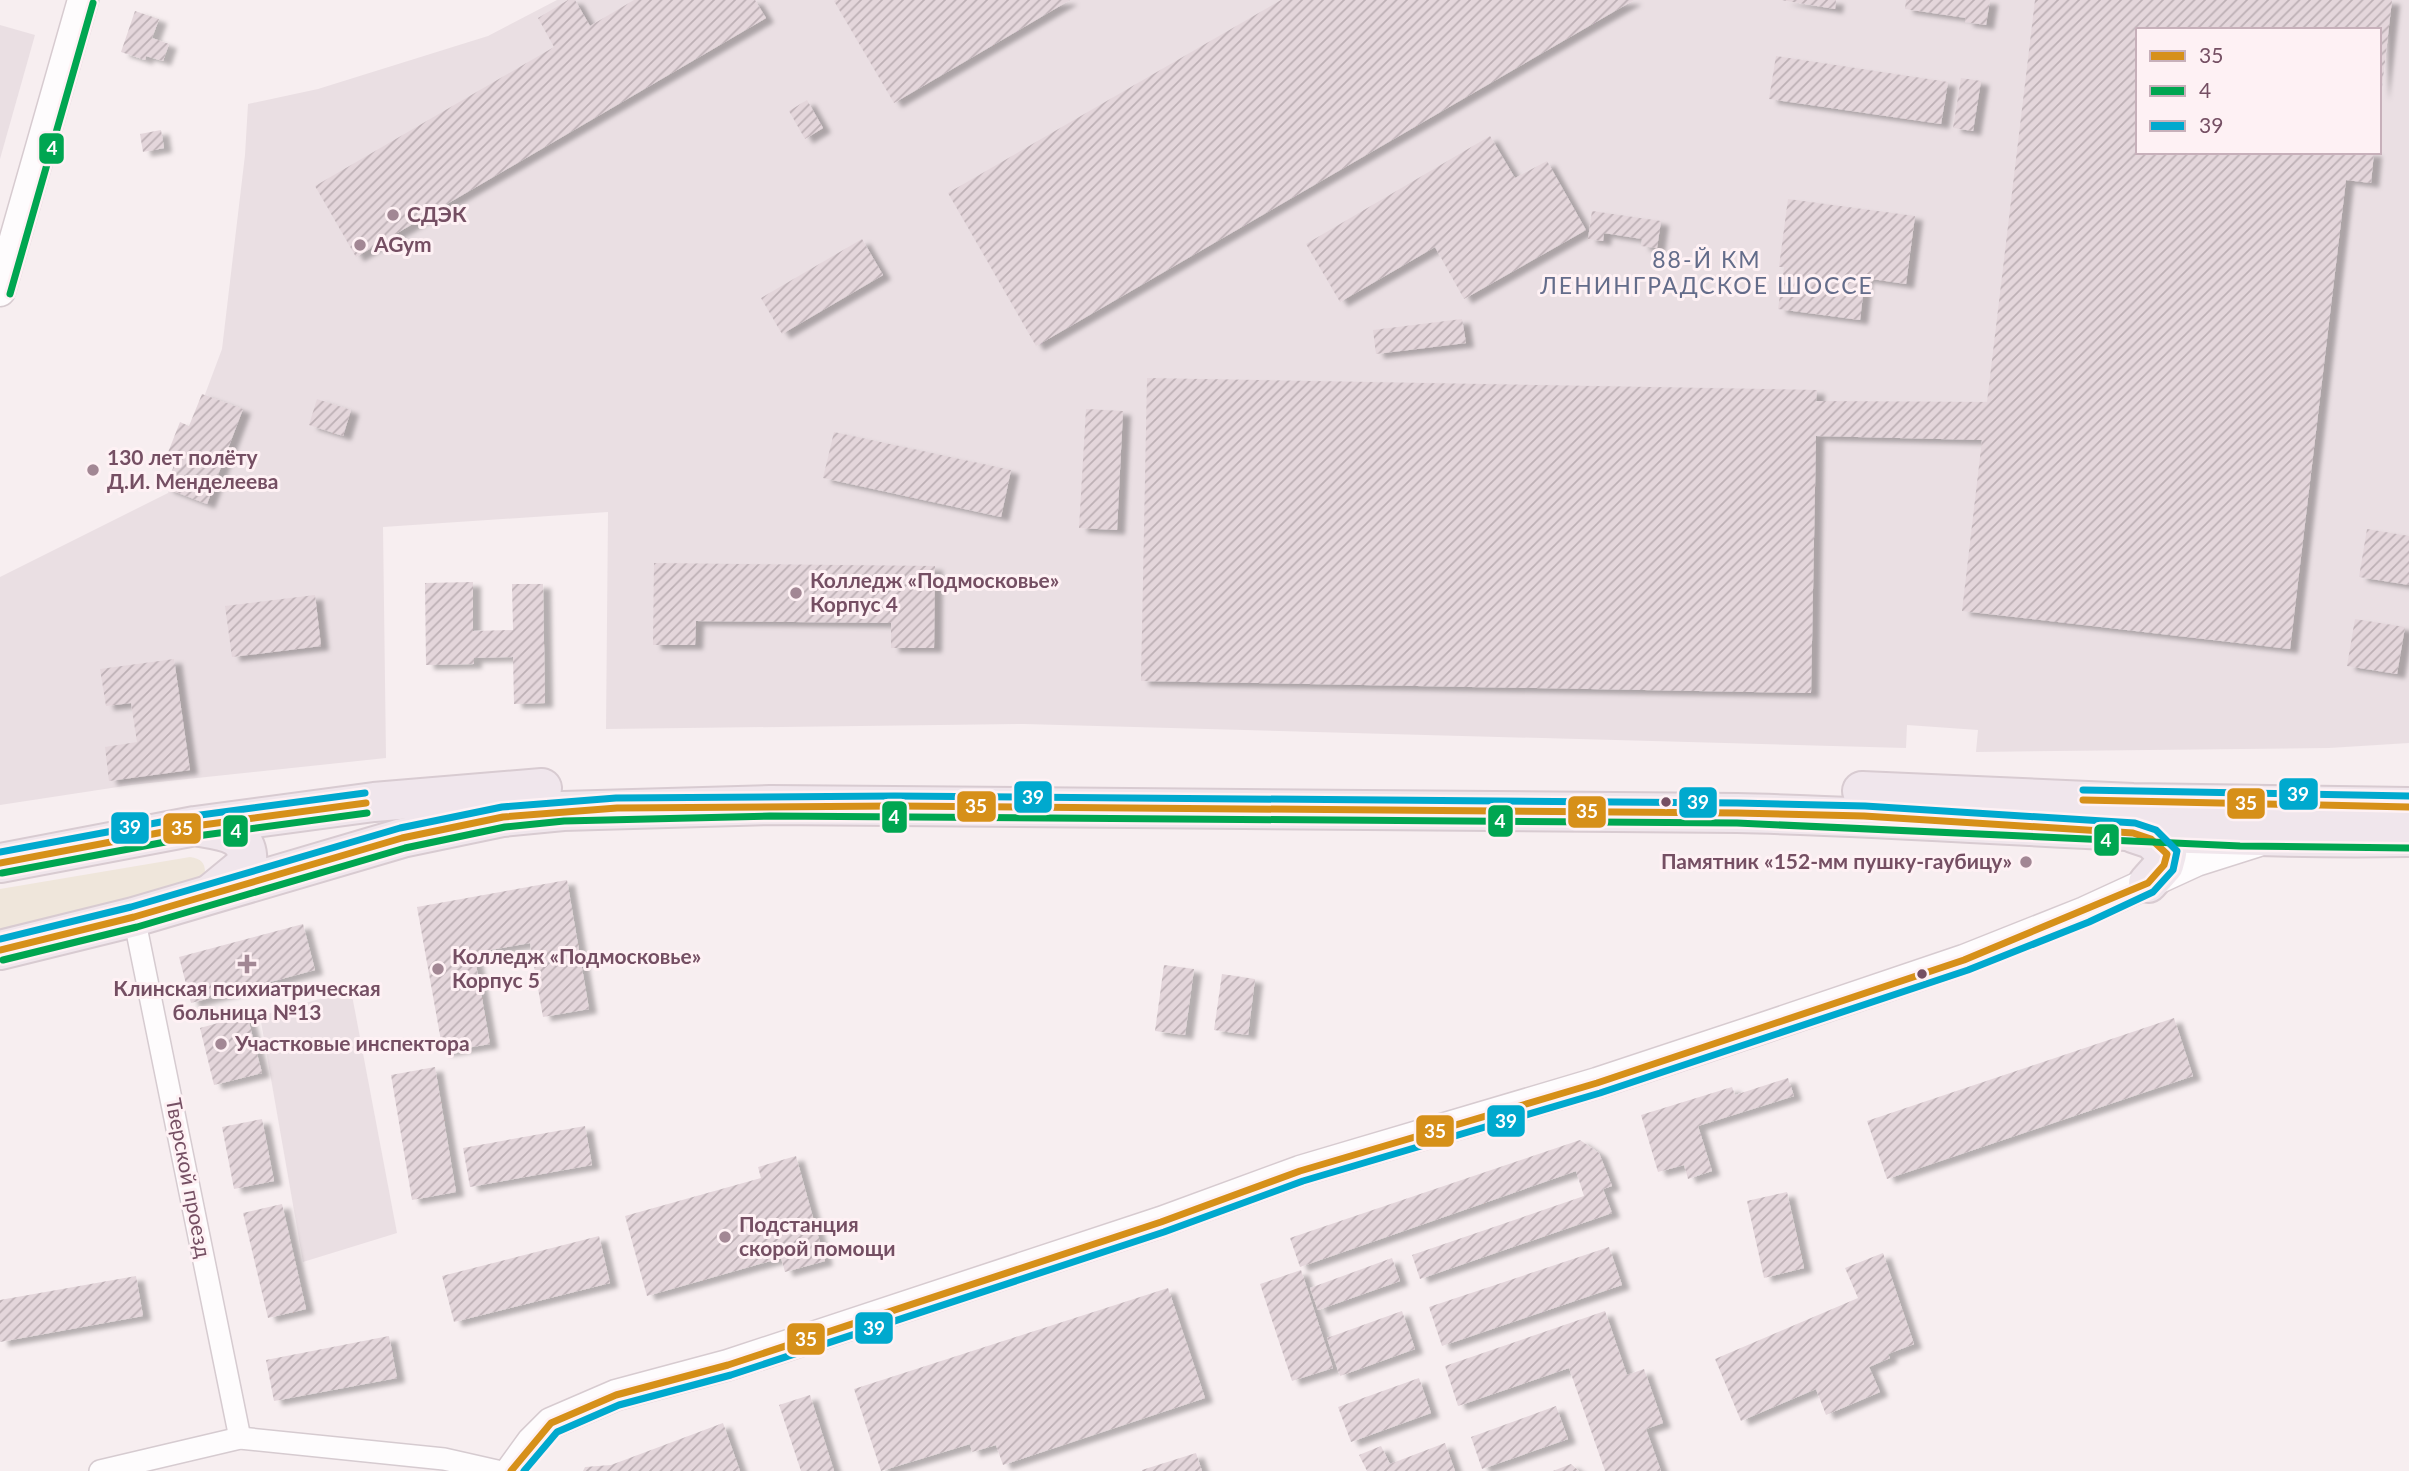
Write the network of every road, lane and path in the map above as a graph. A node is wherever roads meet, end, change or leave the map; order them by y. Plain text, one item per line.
1 (82, 0) edge
2 (0, 291) edge
3 (2361, 808) junction
4 (195, 826) junction
5 (2404, 828) edge
6 (2133, 833) junction
7 (2279, 835) junction
8 (0, 863) edge
9 (2148, 883) junction
10 (209, 896) junction
11 (2085, 912) junction
12 (134, 917) junction
13 (0, 950) edge
14 (240, 1438) junction
15 (100, 1471) edge
16 (497, 1471) edge
17 (511, 1471) edge

1 - 2 street
3 - 4 highway
3 - 5 highway
3 - 7 street
4 - 8 highway
4 - 10 highway
5 - 7 highway
5 - 11 street
6 - 7 highway
6 - 9 highway
6 - 10 highway
7 - 9 street
9 - 11 street
10 - 12 highway
11 - 17 street
12 - 13 highway
12 - 14 street, Тверской проезд
14 - 15 street
14 - 16 street

